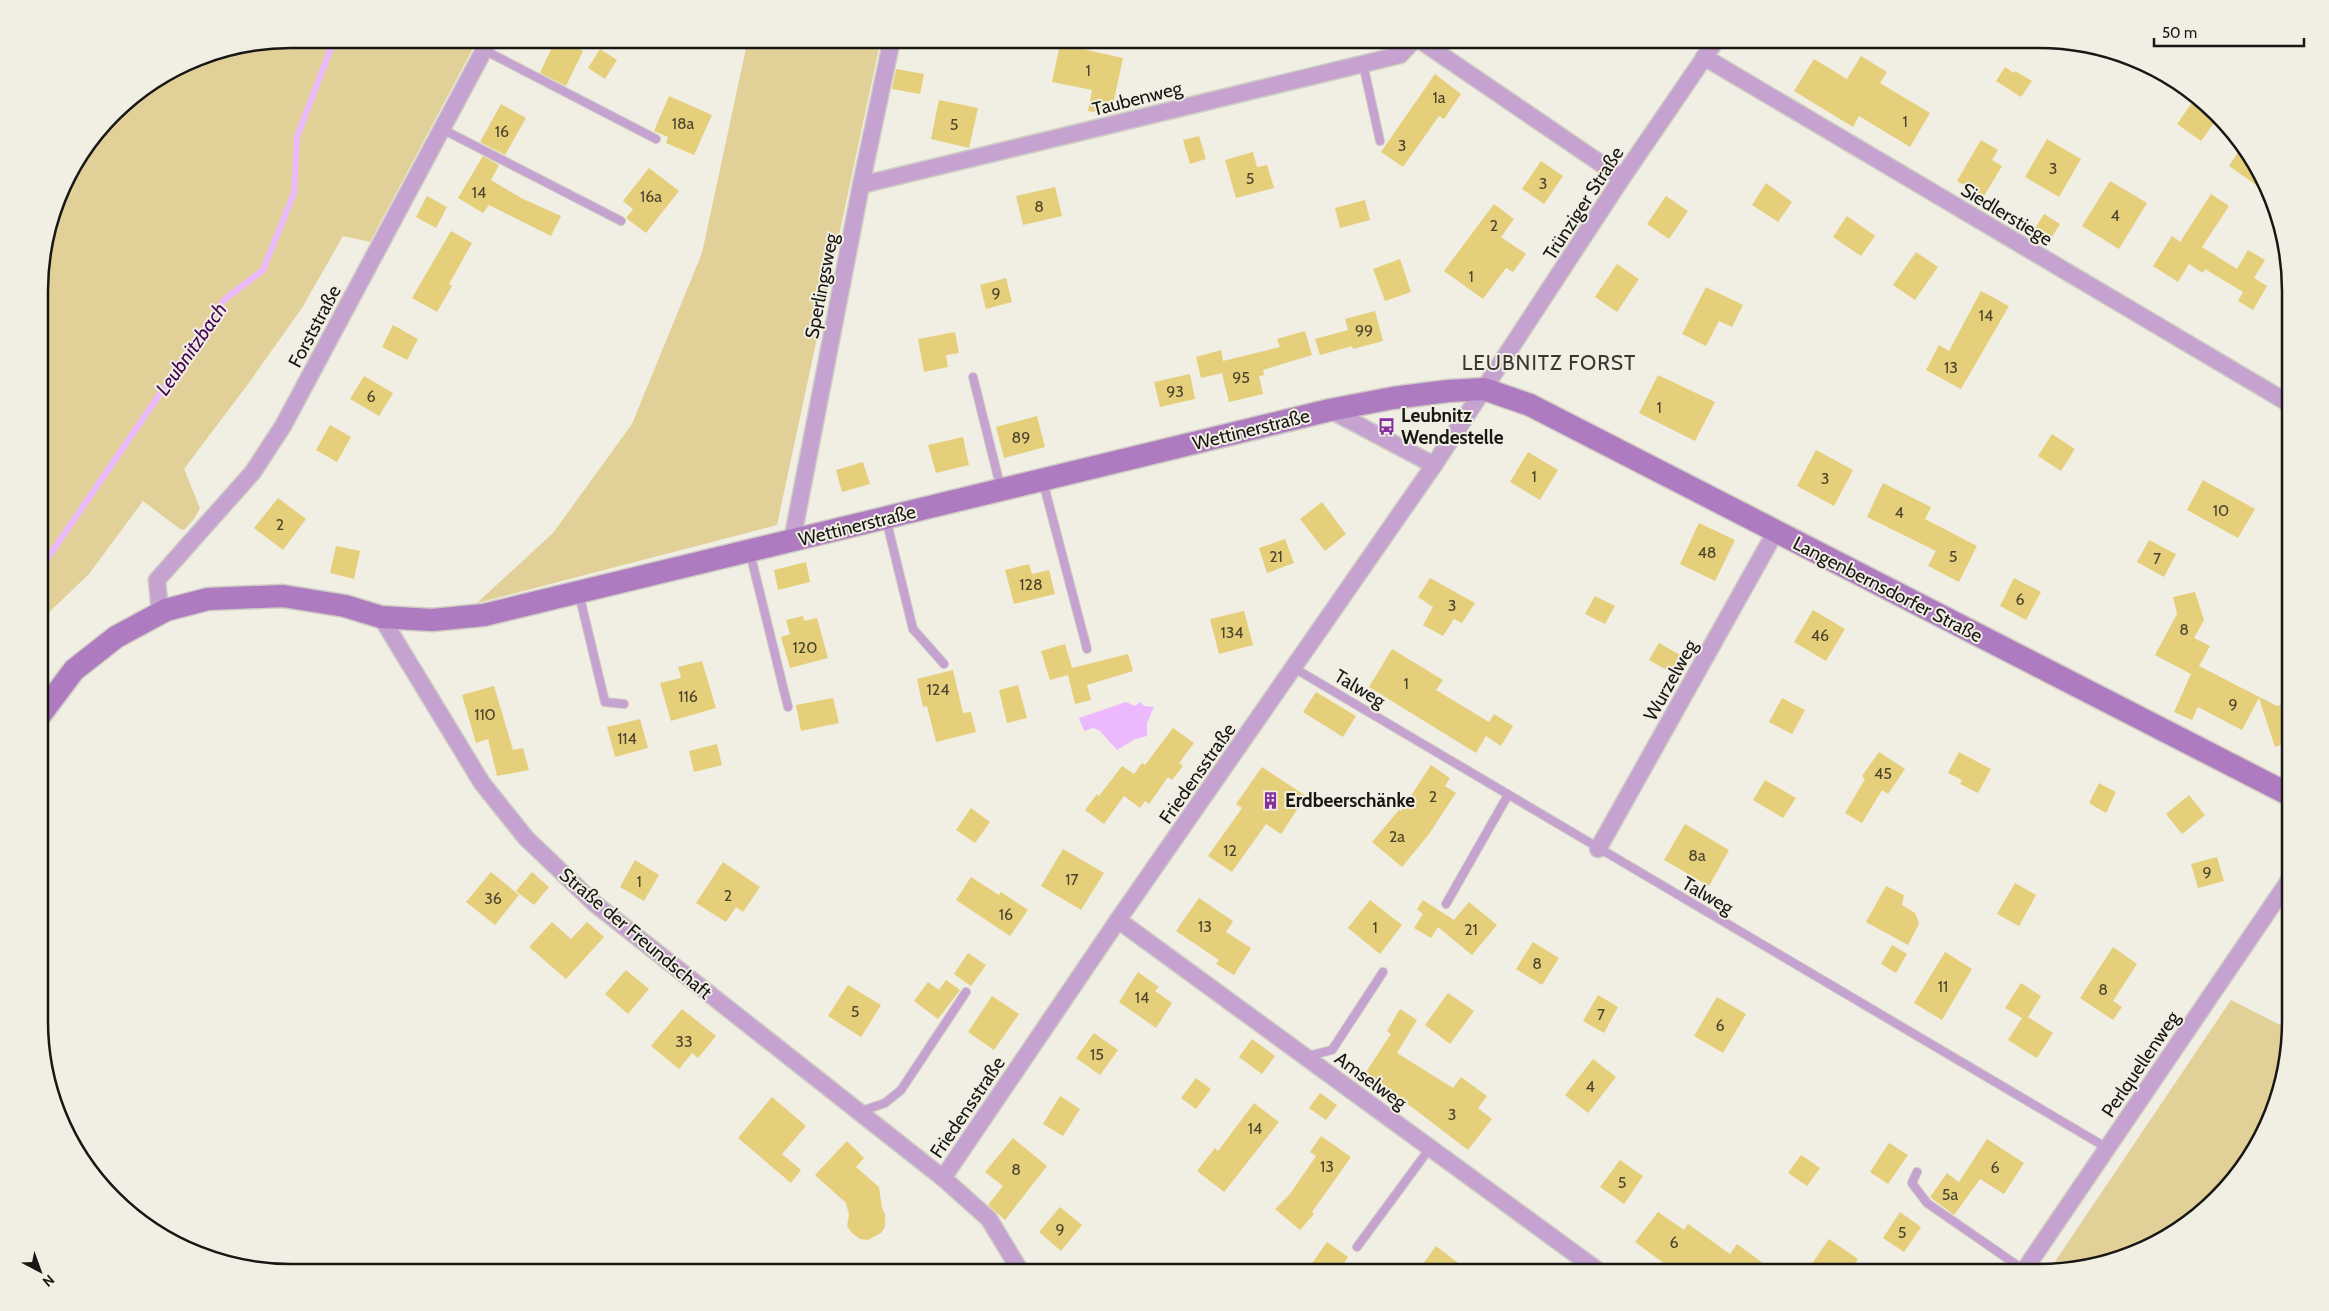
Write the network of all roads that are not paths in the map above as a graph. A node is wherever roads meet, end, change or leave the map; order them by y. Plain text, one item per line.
1 (485, 47) edge
2 (492, 47) edge
3 (890, 47) edge
4 (1408, 47) edge
5 (1428, 47) edge
6 (1711, 47) edge
7 (1704, 57) junction
8 (1363, 64) junction
9 (442, 129) junction
10 (656, 139) dead end
11 (1380, 141) dead end
12 (1622, 178) junction
13 (860, 185) junction
14 (621, 221) dead end
15 (973, 377) dead end
16 (1484, 389) junction
17 (2282, 399) edge
18 (1330, 410) junction
19 (1434, 465) junction
20 (1043, 480) junction
21 (1001, 490) junction
22 (886, 518) junction
23 (1776, 531) junction
24 (792, 541) junction
25 (749, 551) junction
26 (579, 592) junction
27 (160, 613) junction
28 (381, 618) junction
29 (1087, 649) dead end
30 (944, 664) dead end
31 (1294, 668) junction
32 (624, 704) dead end
33 (48, 705) edge
34 (788, 706) dead end
35 (2282, 791) edge
36 (1508, 795) junction
37 (1598, 849) junction
38 (2282, 891) edge
39 (1446, 904) dead end
40 (1118, 920) junction
41 (1383, 972) dead end
42 (966, 992) dead end
43 (1306, 1057) junction
44 (858, 1112) junction
45 (1430, 1148) junction
46 (2107, 1148) junction
47 (1917, 1172) dead end
48 (943, 1178) junction
49 (1357, 1247) dead end
50 (1016, 1264) edge
51 (1589, 1264) edge
52 (2014, 1264) edge
53 (2029, 1264) edge

1 - 9 street, Forststraße
2 - 10 lane
3 - 13 street, Sperlingsweg
4 - 8 street, Taubenweg
5 - 12 street
6 - 7 street, Trünziger Straße
7 - 12 street, Trünziger Straße
7 - 17 street, Siedlerstiege
8 - 11 lane
8 - 13 street, Taubenweg
9 - 14 lane
9 - 27 street, Forststraße
12 - 16 street, Trünziger Straße
13 - 24 street, Sperlingsweg
15 - 21 lane
16 - 18 street, Wettinerstraße
16 - 19 street, Friedensstraße
16 - 23 street, Langenbernsdorfer Straße
18 - 19 street, Wettinerstraße
18 - 20 street, Wettinerstraße
19 - 31 street, Friedensstraße
20 - 21 street, Wettinerstraße
20 - 29 lane
21 - 22 street, Wettinerstraße
22 - 24 street, Wettinerstraße
22 - 30 lane
23 - 35 street, Langenbernsdorfer Straße
23 - 37 street, Wurzelweg
24 - 25 street, Wettinerstraße
25 - 26 street, Wettinerstraße
25 - 34 lane
26 - 28 street, Wettinerstraße
26 - 32 lane
27 - 28 street
27 - 33 street
28 - 44 street, Straße der Freundschaft
31 - 36 lane, Talweg
31 - 40 street, Friedensstraße
36 - 37 lane, Talweg
36 - 39 lane
37 - 46 lane, Talweg
38 - 46 street, Perlquellenweg
40 - 43 street, Amselweg
40 - 48 street, Friedensstraße
41 - 43 lane
42 - 44 lane
43 - 45 street, Amselweg
44 - 48 street, Straße der Freundschaft
45 - 49 lane
45 - 51 street, Amselweg
46 - 53 street, Perlquellenweg
47 - 52 lane
48 - 50 street, Straße der Freundschaft

